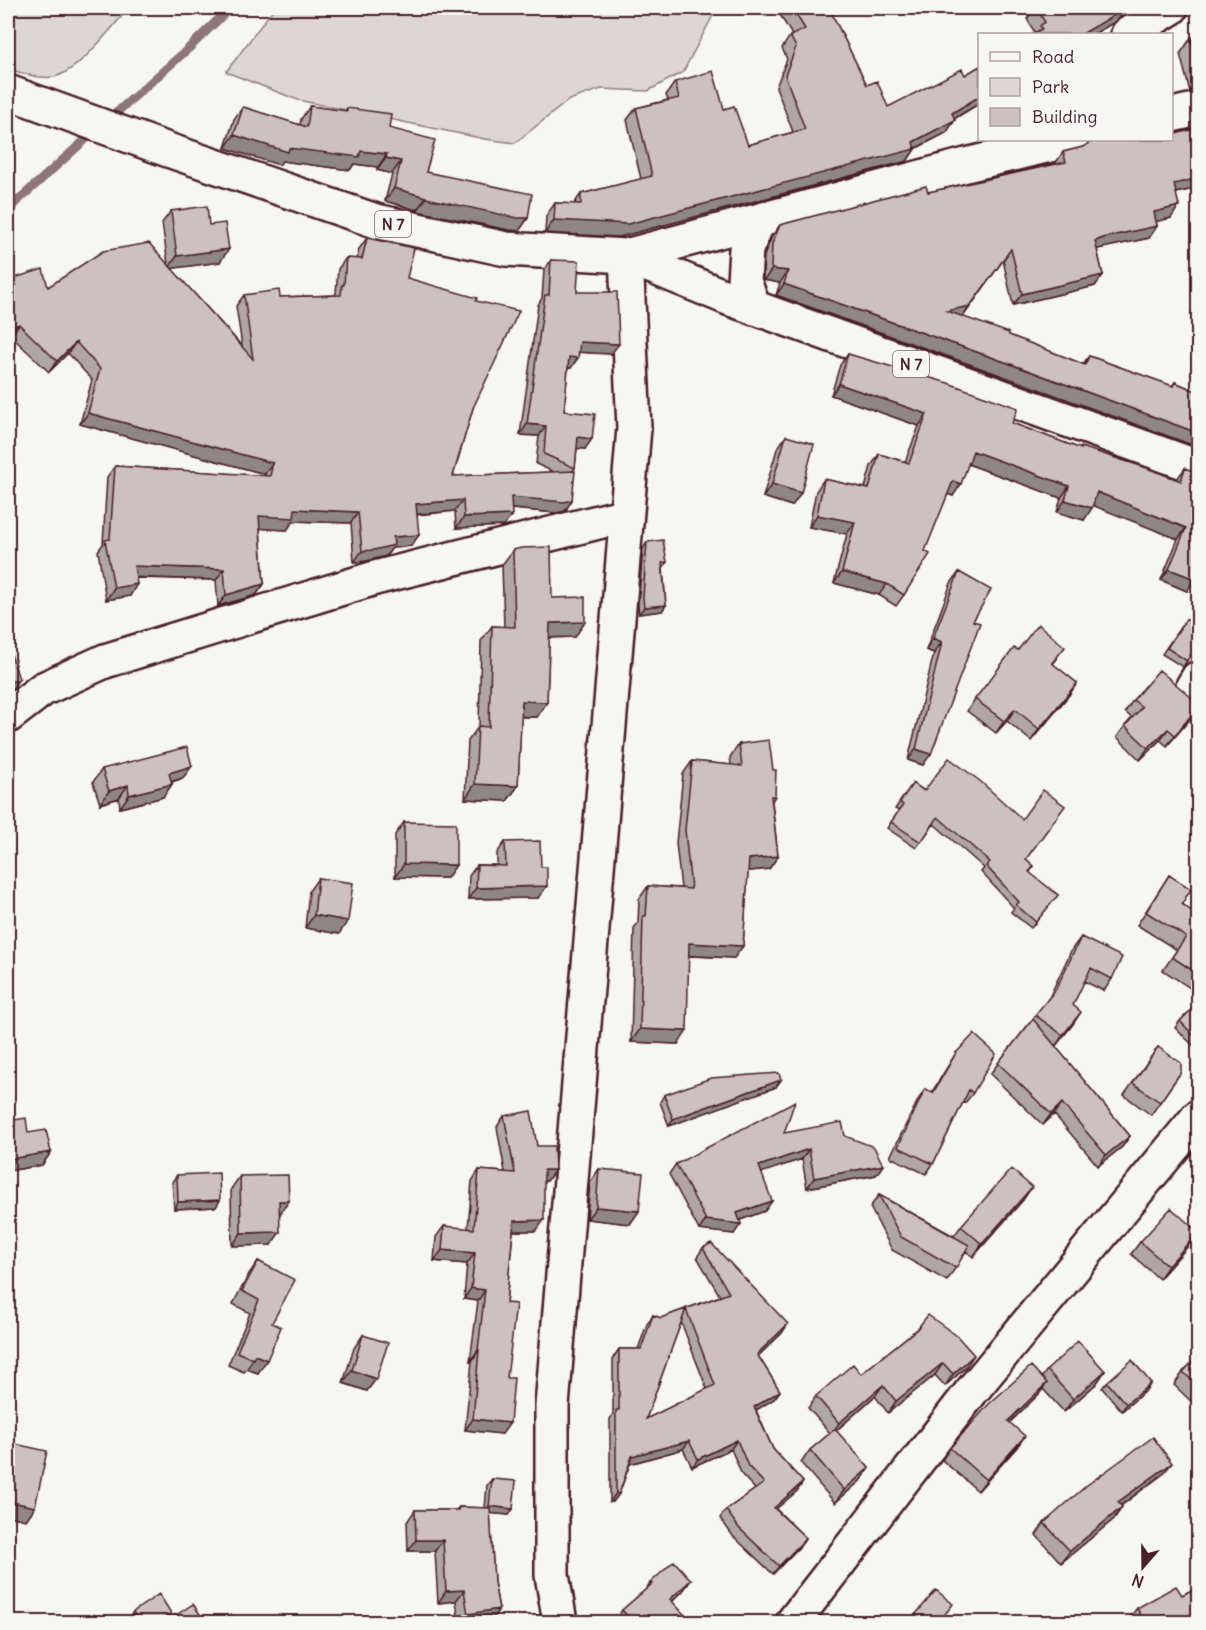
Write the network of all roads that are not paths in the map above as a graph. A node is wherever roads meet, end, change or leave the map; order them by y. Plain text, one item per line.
1 (1171, 8) edge
2 (1130, 33) edge
3 (17, 96) edge
4 (1198, 109) edge
5 (1173, 115) edge
6 (992, 141) edge
7 (1067, 141) edge
8 (966, 165) junction
9 (758, 222) junction
10 (626, 256) junction
11 (754, 308) junction
12 (1198, 467) edge
13 (626, 515) junction
14 (8, 716) edge
15 (1198, 1117) edge
16 (560, 1623) edge
17 (793, 1623) edge

1 - 2 street
3 - 10 street, N 7
4 - 5 street
6 - 8 street
7 - 8 street, N 7
8 - 9 street, N 7
9 - 10 street, N 7
9 - 11 street
10 - 11 street, N 7
10 - 13 street
11 - 12 street, N 7
13 - 14 street
13 - 16 street
15 - 17 street

